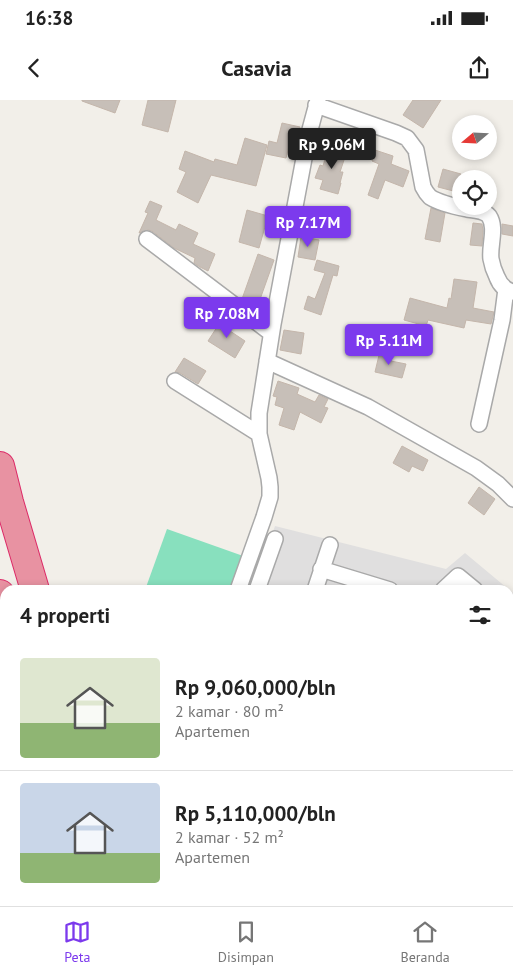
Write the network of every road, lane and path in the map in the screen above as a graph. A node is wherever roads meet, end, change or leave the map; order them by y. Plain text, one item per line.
1 (317, 102) edge
2 (147, 239) dead end
3 (509, 291) edge
4 (271, 333) junction
5 (267, 362) junction
6 (175, 381) dead end
7 (479, 424) dead end
8 (259, 434) junction
9 (0, 466) edge
10 (513, 499) edge
11 (274, 539) dead end
12 (330, 545) dead end
13 (321, 569) junction
14 (33, 585) edge
15 (240, 585) edge
16 (259, 585) edge
17 (316, 585) edge
18 (374, 585) edge
19 (448, 585) edge
20 (469, 585) edge

1 - 3 street
1 - 4 street
2 - 4 street
3 - 7 street
4 - 5 street
5 - 8 street
5 - 10 street
6 - 8 street
8 - 15 street
9 - 14 highway
11 - 16 street
12 - 13 street
13 - 17 street
13 - 18 street
19 - 20 street

